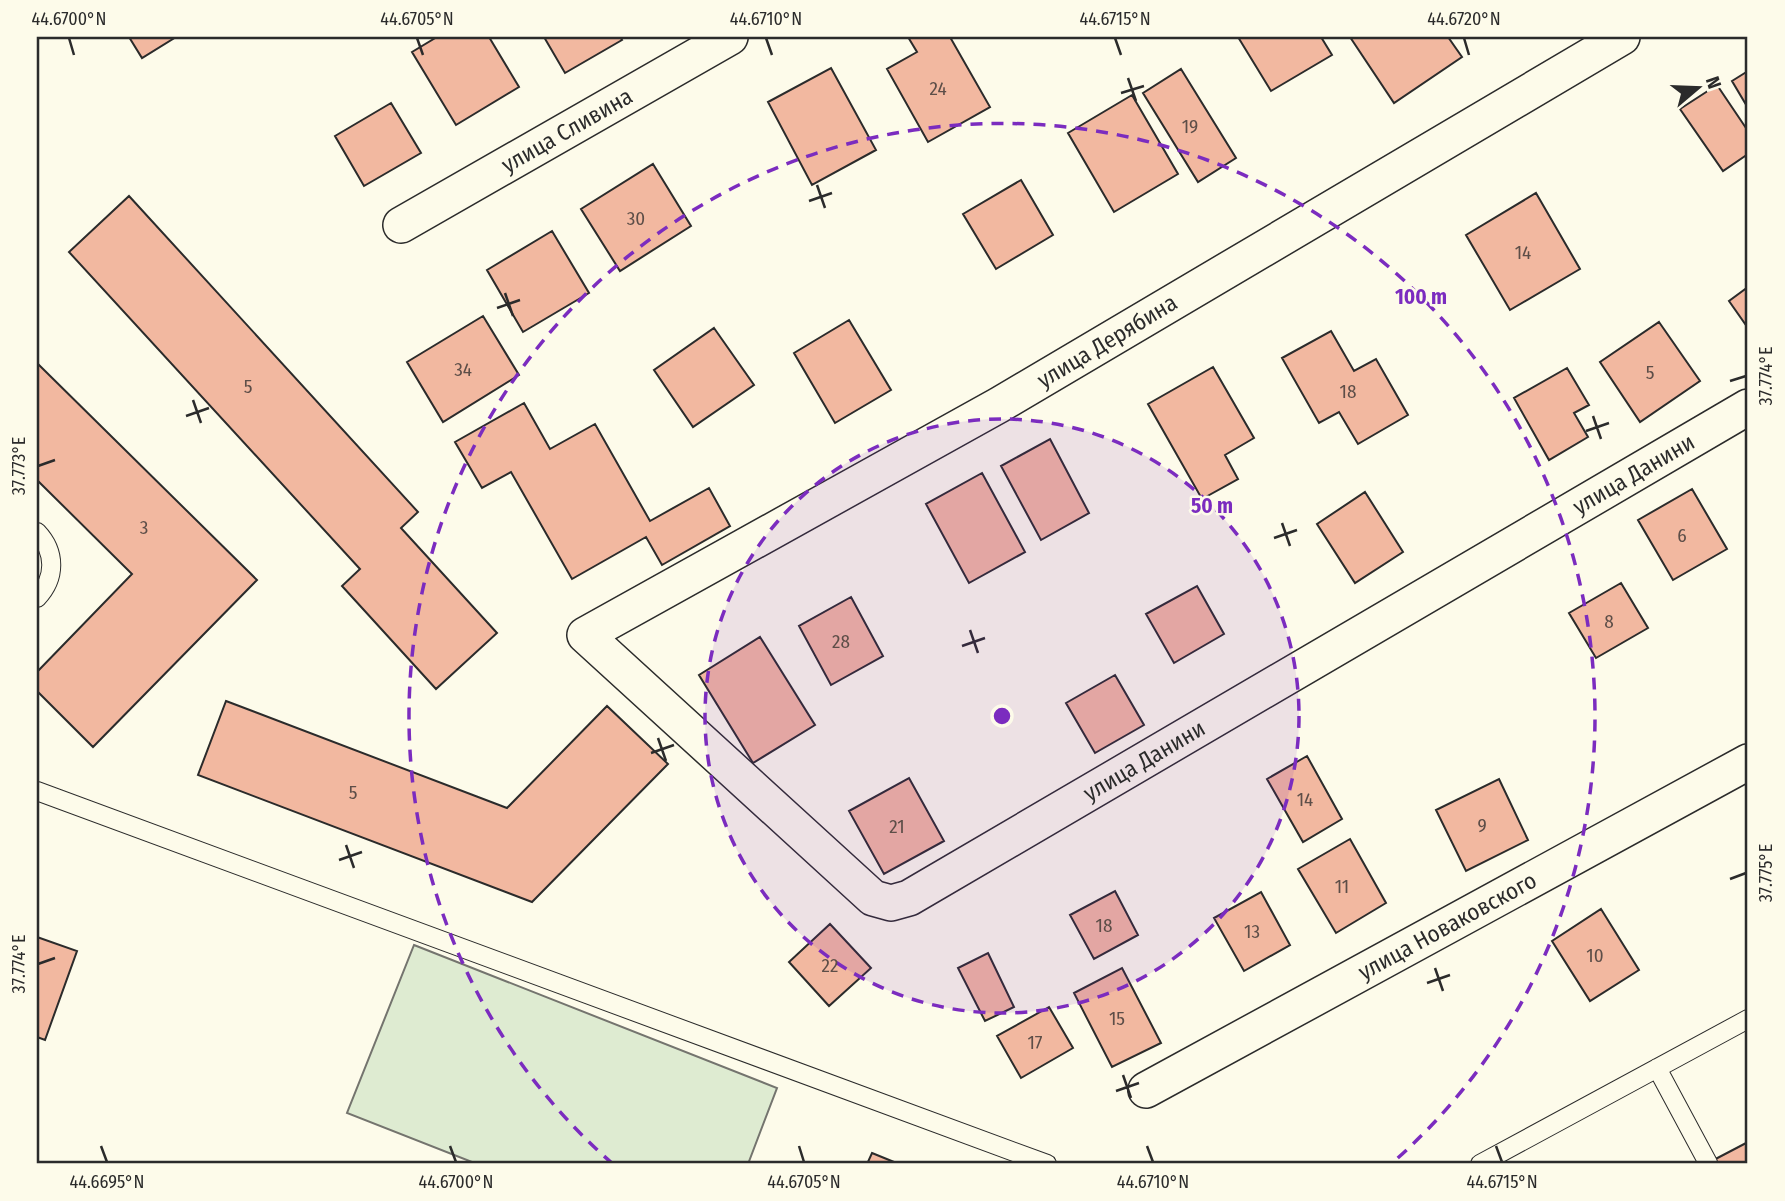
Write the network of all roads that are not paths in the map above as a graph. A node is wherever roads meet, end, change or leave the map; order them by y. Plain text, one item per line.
1 (730, 37) edge
2 (1622, 37) edge
3 (401, 225) dead end
4 (1748, 407) edge
5 (37, 532) edge
6 (37, 598) edge
7 (585, 635) joint
8 (1748, 762) edge
9 (37, 791) edge
10 (1748, 1019) edge
11 (1657, 1068) junction
12 (1146, 1090) dead end
13 (1708, 1163) edge
14 (1047, 1164) edge
15 (1480, 1164) edge

1 - 3 street, улица Сливина
2 - 7 street, улица Дерябина
4 - 7 street, улица Данини
5 - 6 lane
8 - 12 street, улица Новаковского
9 - 14 lane
10 - 11 lane
11 - 13 lane
11 - 15 lane

